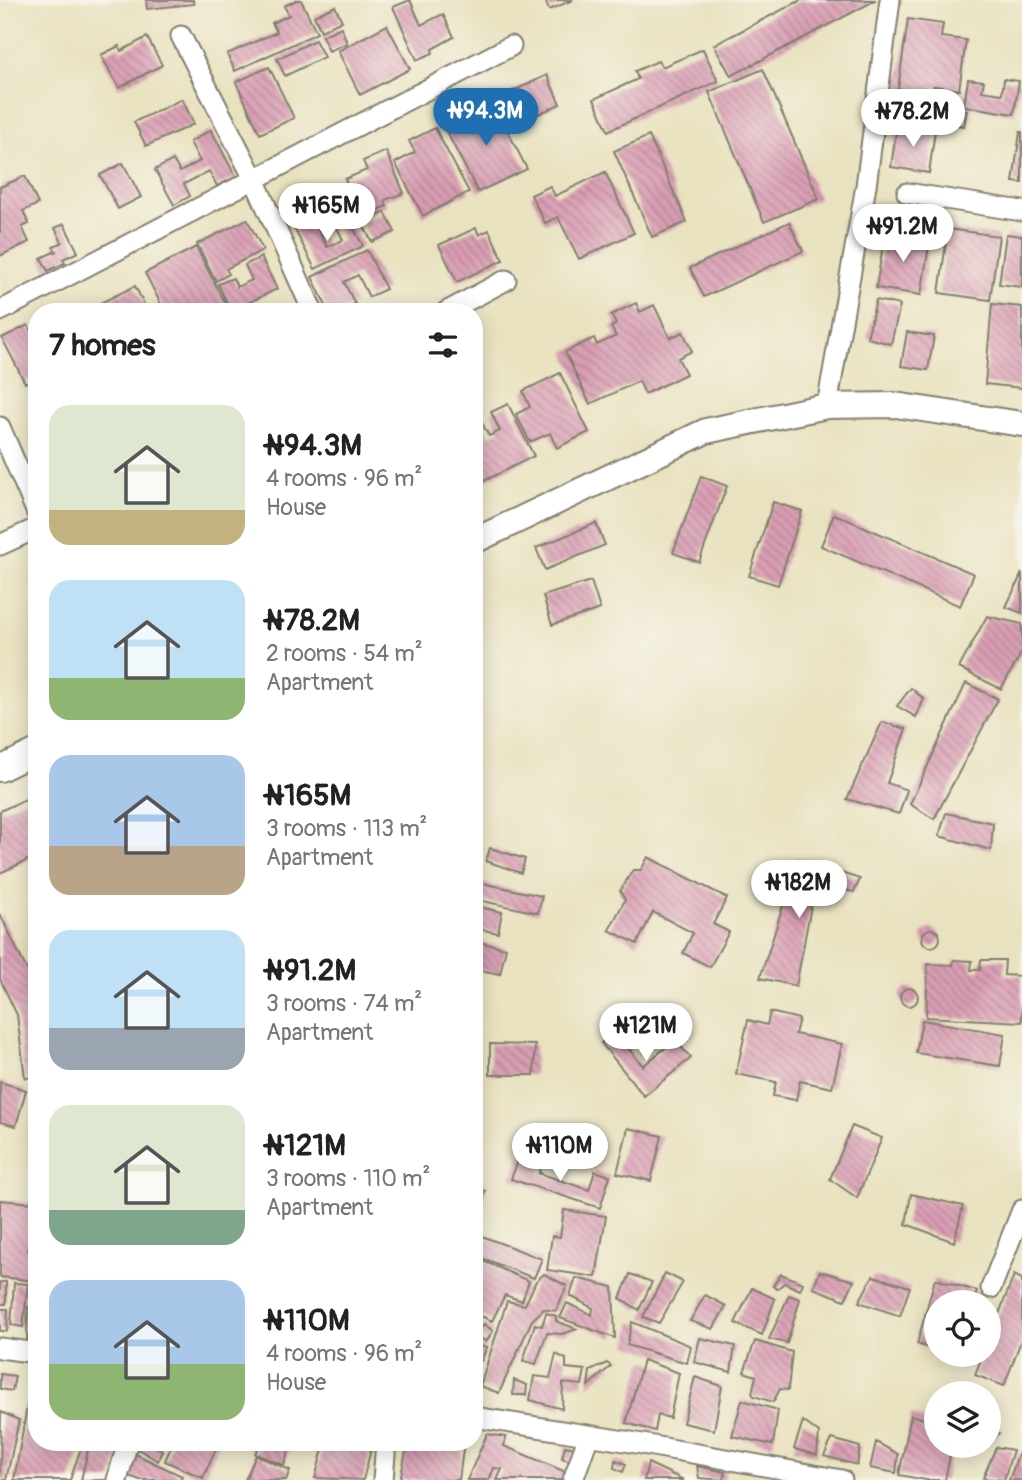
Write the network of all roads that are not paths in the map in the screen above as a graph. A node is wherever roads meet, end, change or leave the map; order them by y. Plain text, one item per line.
1 (890, 0) edge
2 (181, 36) dead end
3 (511, 46) dead end
4 (254, 179) junction
5 (907, 193) dead end
6 (1022, 211) edge
7 (506, 281) dead end
8 (309, 303) edge
9 (463, 303) edge
10 (0, 311) edge
11 (827, 406) junction
12 (1022, 424) edge
13 (0, 427) edge
14 (28, 492) edge
15 (28, 532) edge
16 (483, 537) edge
17 (0, 545) edge
18 (28, 755) edge
19 (0, 769) edge
20 (1022, 1210) edge
21 (991, 1288) dead end
22 (0, 1348) edge
23 (28, 1352) edge
24 (483, 1418) edge
25 (589, 1435) junction
26 (125, 1451) edge
27 (385, 1451) edge
28 (117, 1480) edge
29 (383, 1480) edge
30 (573, 1480) edge
31 (842, 1480) edge

1 - 11 street
2 - 4 street
3 - 4 street
4 - 8 street
4 - 10 street
5 - 6 street
7 - 9 street
11 - 12 street
11 - 16 street
13 - 14 street
15 - 17 street
18 - 19 street
20 - 21 street
22 - 23 street
24 - 25 street
25 - 30 street
25 - 31 street
26 - 28 street
27 - 29 street

